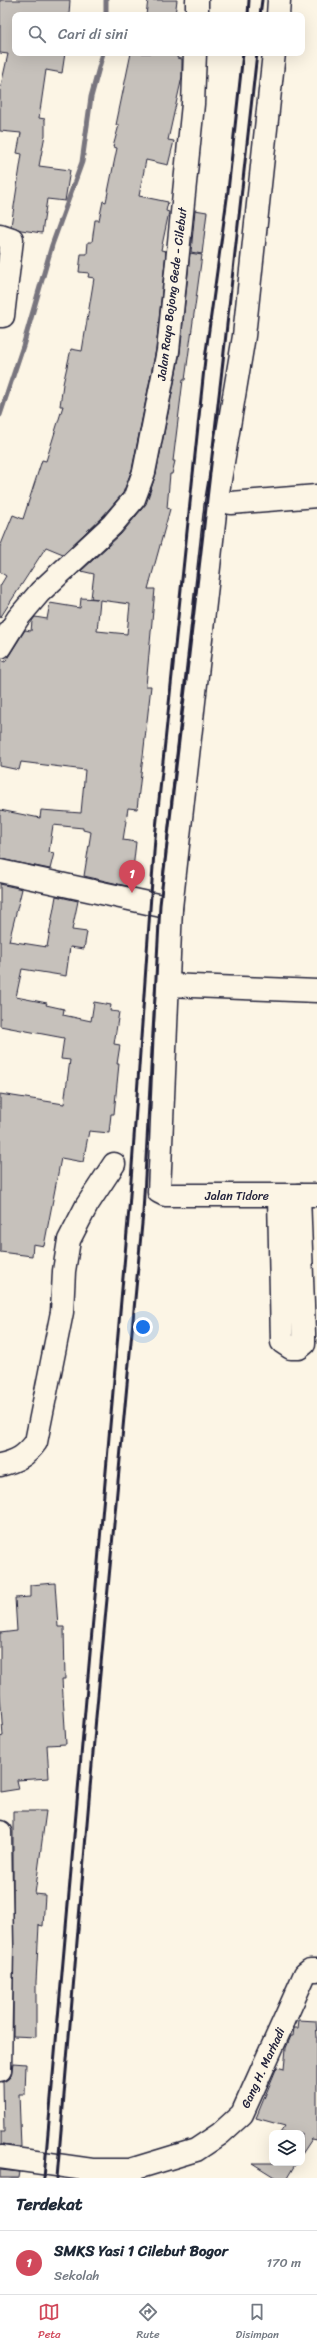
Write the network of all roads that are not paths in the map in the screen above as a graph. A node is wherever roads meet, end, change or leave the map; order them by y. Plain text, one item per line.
1 (197, 0) edge
2 (279, 0) edge
3 (196, 12) edge
4 (278, 12) edge
5 (195, 56) edge
6 (274, 56) edge
7 (0, 235) edge
8 (0, 316) edge
9 (317, 496) edge
10 (232, 503) dead end
11 (0, 647) edge
12 (0, 871) edge
13 (171, 908) junction
14 (167, 985) junction
15 (317, 991) edge
16 (114, 1164) dead end
17 (298, 1195) edge
18 (0, 1465) edge
19 (0, 1832) edge
20 (317, 1970) edge
21 (0, 2070) edge
22 (0, 2158) edge

1 - 3 street
2 - 4 street
5 - 11 street, Jalan Raya Bojong Gede - Cilebut
6 - 13 street
7 - 8 street
9 - 10 street
12 - 13 street
13 - 14 street
14 - 15 street
14 - 17 street, Jalan Tidore
16 - 18 street
17 - 17 street
19 - 21 street
20 - 22 street, Gang H. Marhadi

